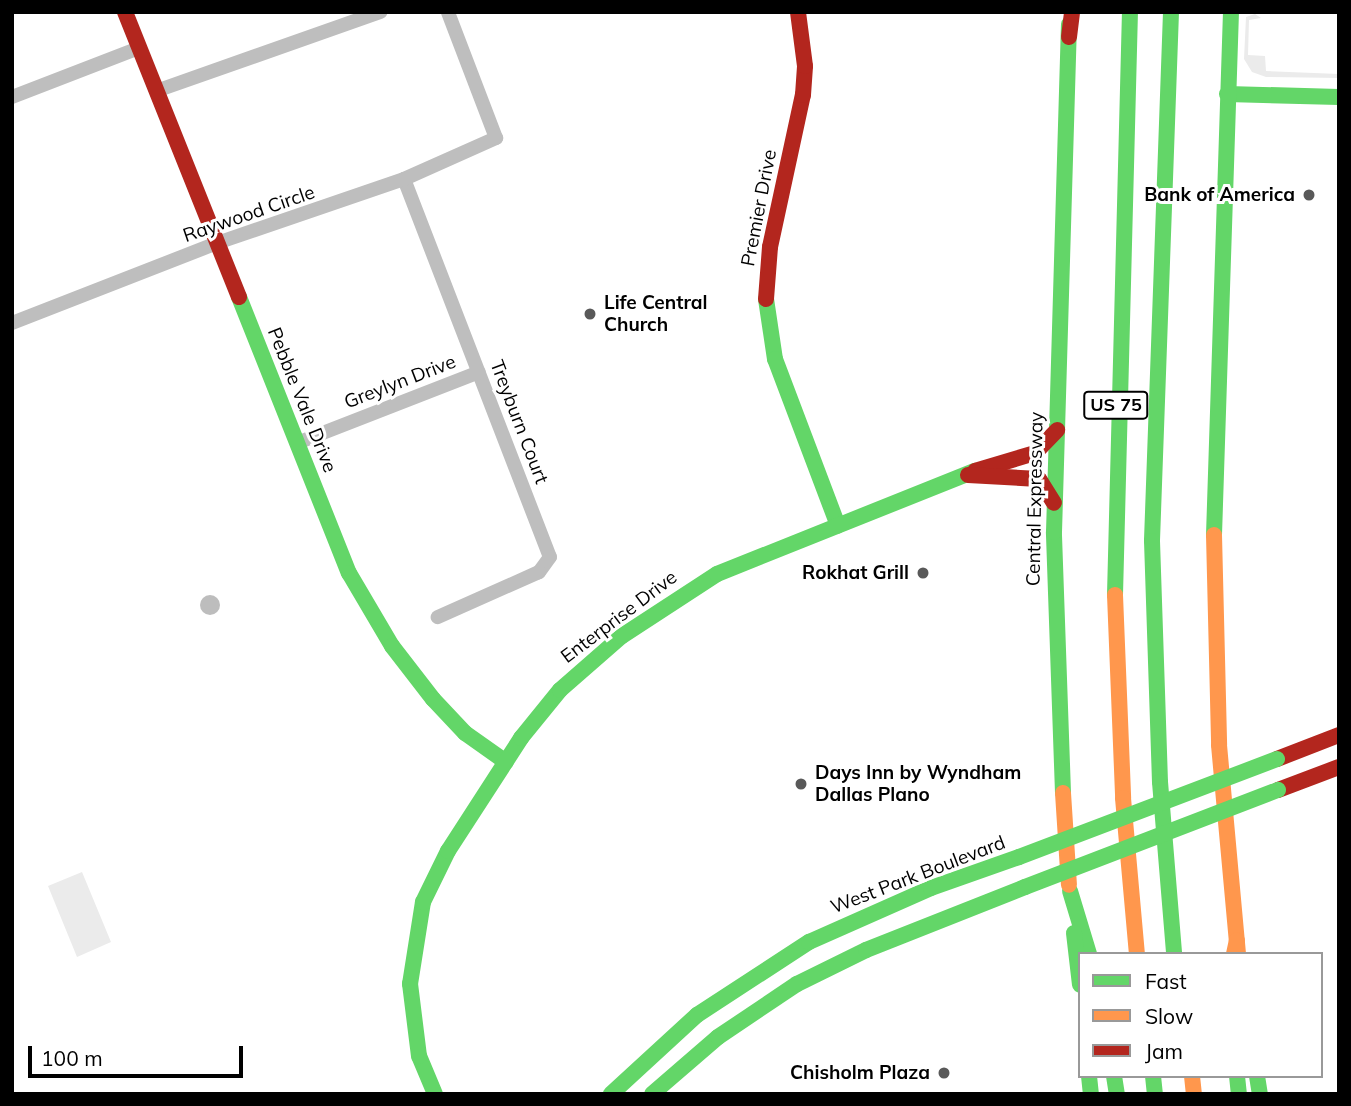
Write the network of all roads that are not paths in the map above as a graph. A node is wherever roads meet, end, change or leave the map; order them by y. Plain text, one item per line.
1 (125, 12) edge
2 (380, 12) edge
3 (448, 12) edge
4 (798, 12) edge
5 (1071, 12) edge
6 (1130, 12) edge
7 (1171, 12) edge
8 (1231, 12) edge
9 (139, 48) junction
10 (156, 91) junction
11 (1227, 94) junction
12 (12, 97) edge
13 (1339, 97) edge
14 (404, 179) junction
15 (217, 243) junction
16 (12, 323) edge
17 (479, 372) junction
18 (1057, 430) junction
19 (296, 443) junction
20 (968, 475) junction
21 (1055, 505) junction
22 (838, 526) junction
23 (438, 617) dead end
24 (1339, 735) edge
25 (506, 762) junction
26 (1339, 767) edge
27 (1070, 891) junction
28 (1236, 949) edge
29 (1088, 952) edge
30 (1137, 952) edge
31 (1174, 952) edge
32 (1078, 966) edge
33 (435, 1094) edge
34 (611, 1094) edge
35 (653, 1094) edge

1 - 9 main road, Pebble Vale Drive
2 - 10 street
3 - 14 street, Raywood Circle
4 - 22 main road, Premier Drive
5 - 18 main road, Central Expressway
6 - 30 main road, US 75
7 - 31 main road, US 75
8 - 11 main road
9 - 10 main road, Pebble Vale Drive
9 - 12 street
10 - 15 main road, Pebble Vale Drive
11 - 13 main road
11 - 28 main road
14 - 15 street, Raywood Circle
14 - 17 street, Treyburn Court
15 - 16 street, Raywood Circle
15 - 19 main road, Pebble Vale Drive
17 - 19 street, Greylyn Drive
17 - 23 street, Treyburn Court
18 - 20 main road, Enterprise Drive
18 - 21 main road, Central Expressway
19 - 25 main road, Pebble Vale Drive
20 - 21 main road, Enterprise Drive
20 - 22 main road, Enterprise Drive
21 - 27 main road, Central Expressway
22 - 25 main road, Enterprise Drive
24 - 34 main road, West Park Boulevard, bridge
25 - 33 main road, Enterprise Drive
26 - 35 main road, bridge
27 - 29 main road
27 - 32 main road, Central Expressway

